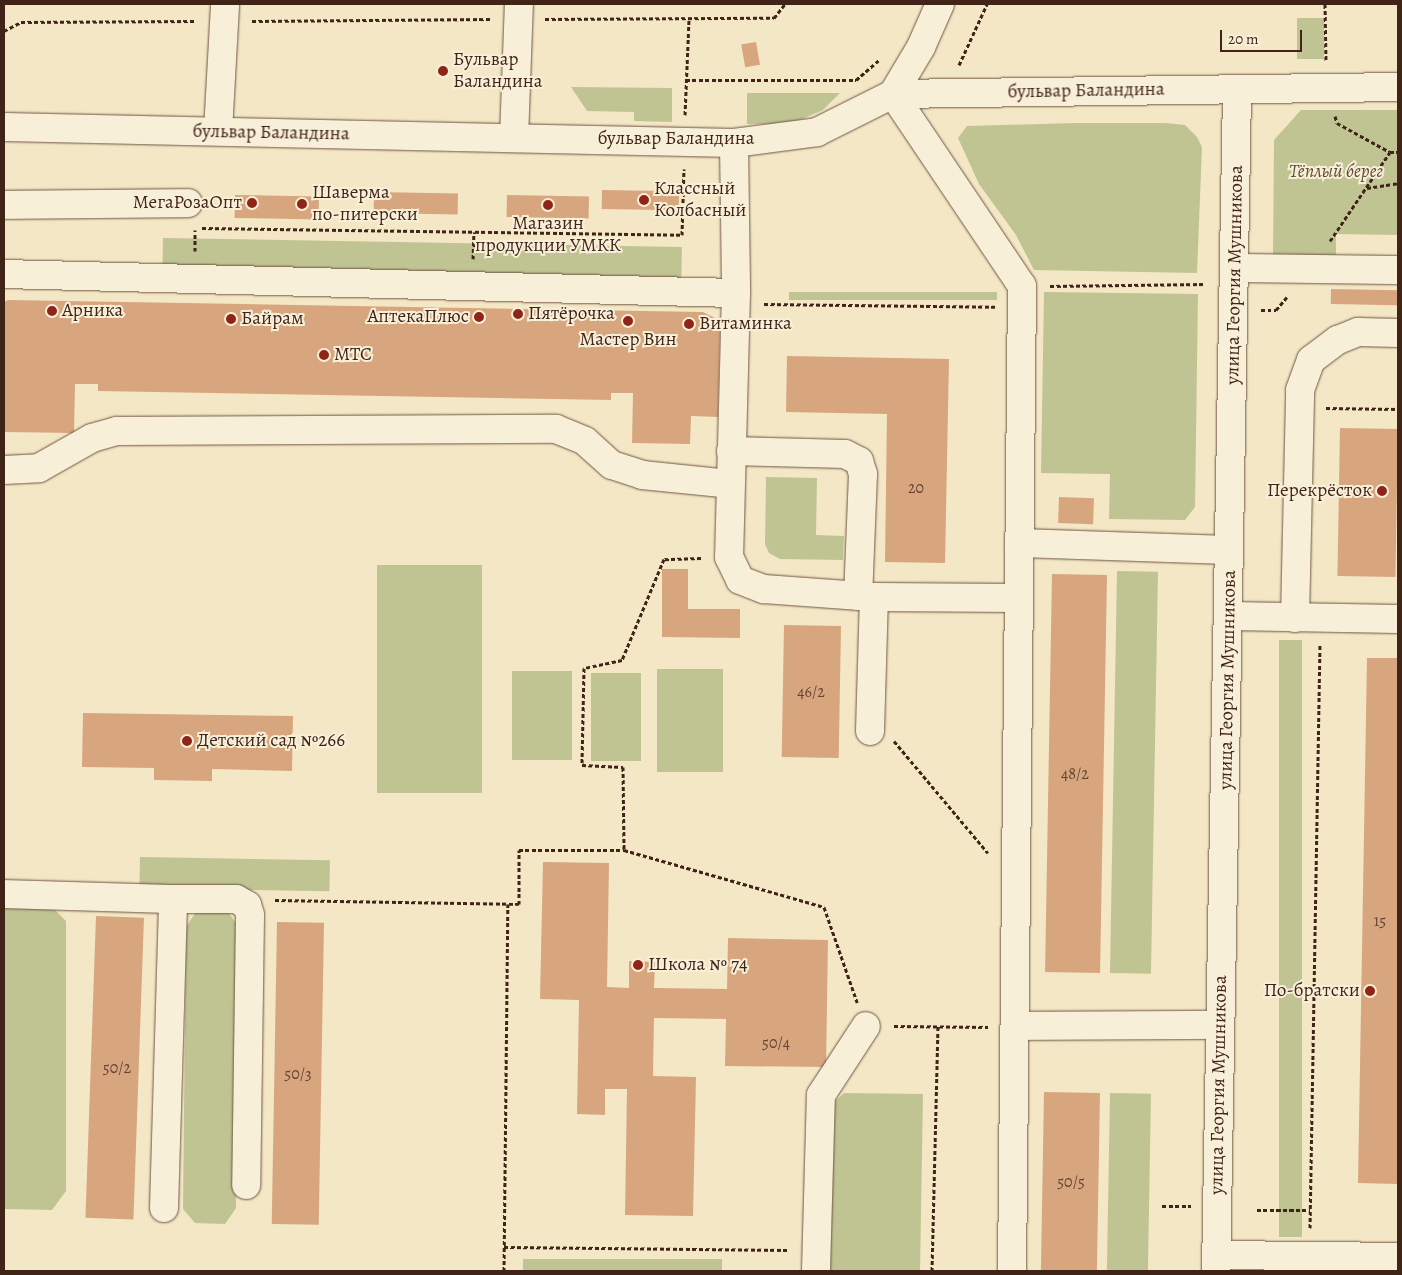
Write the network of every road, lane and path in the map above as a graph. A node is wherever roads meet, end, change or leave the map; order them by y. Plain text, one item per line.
1 (785, 4) edge
2 (940, 4) edge
3 (987, 4) edge
4 (1324, 4) edge
5 (519, 11) edge
6 (224, 12) edge
7 (689, 18) junction
8 (4, 31) edge
9 (888, 54) dead end
10 (967, 65) dead end
11 (1323, 70) junction
12 (686, 80) junction
13 (1398, 87) edge
14 (1237, 90) junction
15 (892, 94) junction
16 (4, 127) edge
17 (218, 131) junction
18 (514, 138) junction
19 (684, 142) junction
20 (734, 143) junction
21 (1390, 152) junction
22 (1398, 152) edge
23 (1398, 183) edge
24 (1366, 188) junction
25 (188, 203) dead end
26 (4, 204) edge
27 (1235, 268) junction
28 (1310, 269) junction
29 (1398, 270) edge
30 (4, 274) edge
31 (195, 278) junction
32 (1022, 286) junction
33 (736, 293) junction
34 (1234, 310) junction
35 (1398, 333) edge
36 (1300, 407) junction
37 (1398, 409) edge
38 (731, 451) junction
39 (4, 470) edge
40 (730, 484) junction
41 (1019, 543) junction
42 (1230, 550) junction
43 (729, 557) junction
44 (866, 597) junction
45 (1018, 598) junction
46 (1230, 616) junction
47 (1308, 618) junction
48 (1398, 619) edge
49 (878, 732) joint
50 (624, 850) junction
51 (994, 859) dead end
52 (4, 894) edge
53 (173, 899) junction
54 (236, 900) junction
55 (508, 904) junction
56 (1220, 1025) junction
57 (866, 1026) junction
58 (938, 1026) junction
59 (1017, 1026) junction
60 (246, 1185) dead end
61 (1162, 1206) dead end
62 (1196, 1206) dead end
63 (164, 1208) dead end
64 (1257, 1210) dead end
65 (1310, 1210) junction
66 (504, 1247) junction
67 (1309, 1256) junction
68 (1398, 1257) edge
69 (816, 1261) edge
70 (1216, 1263) edge
71 (504, 1271) edge
72 (932, 1271) edge
73 (1012, 1271) edge

1 - 7 path
2 - 15 street
3 - 10 path
4 - 11 path
5 - 6 path
5 - 7 path
5 - 18 street
6 - 8 path
6 - 17 street
7 - 12 path
9 - 12 path
11 - 13 street, бульвар Баландина
11 - 14 street, бульвар Баландина
11 - 21 path
12 - 19 path
14 - 15 street, бульвар Баландина
14 - 27 street, улица Георгия Мушникова
15 - 20 street, бульвар Баландина
15 - 32 street
16 - 17 street, бульвар Баландина
17 - 18 street, бульвар Баландина
18 - 19 street, бульвар Баландина
19 - 20 street, бульвар Баландина
19 - 31 path
20 - 33 street
21 - 22 path
21 - 24 path
23 - 24 path
24 - 28 path
25 - 26 street
27 - 28 street
27 - 34 street, улица Георгия Мушникова
28 - 29 street
28 - 34 path
30 - 31 street
31 - 33 street
32 - 34 path
32 - 41 street
33 - 38 street
34 - 42 street, улица Георгия Мушникова
35 - 36 street
36 - 37 path
36 - 47 street
38 - 40 street
38 - 44 street
39 - 40 street
40 - 43 street
41 - 42 street
41 - 45 street
42 - 46 street, улица Георгия Мушникова
43 - 44 street
43 - 50 path
44 - 45 street
44 - 49 street
45 - 59 street
46 - 47 street
46 - 56 street, улица Георгия Мушникова
47 - 48 street
47 - 65 path
49 - 51 path
50 - 55 path
50 - 57 path
52 - 53 street
53 - 54 street
53 - 63 street
54 - 55 path
54 - 60 street
55 - 66 path
56 - 59 street
56 - 70 street, улица Георгия Мушникова
57 - 58 path
57 - 69 street
58 - 59 path
58 - 72 path
59 - 73 street
61 - 62 path
64 - 65 path
65 - 67 path
66 - 69 path
66 - 71 path
67 - 68 street
67 - 70 street

